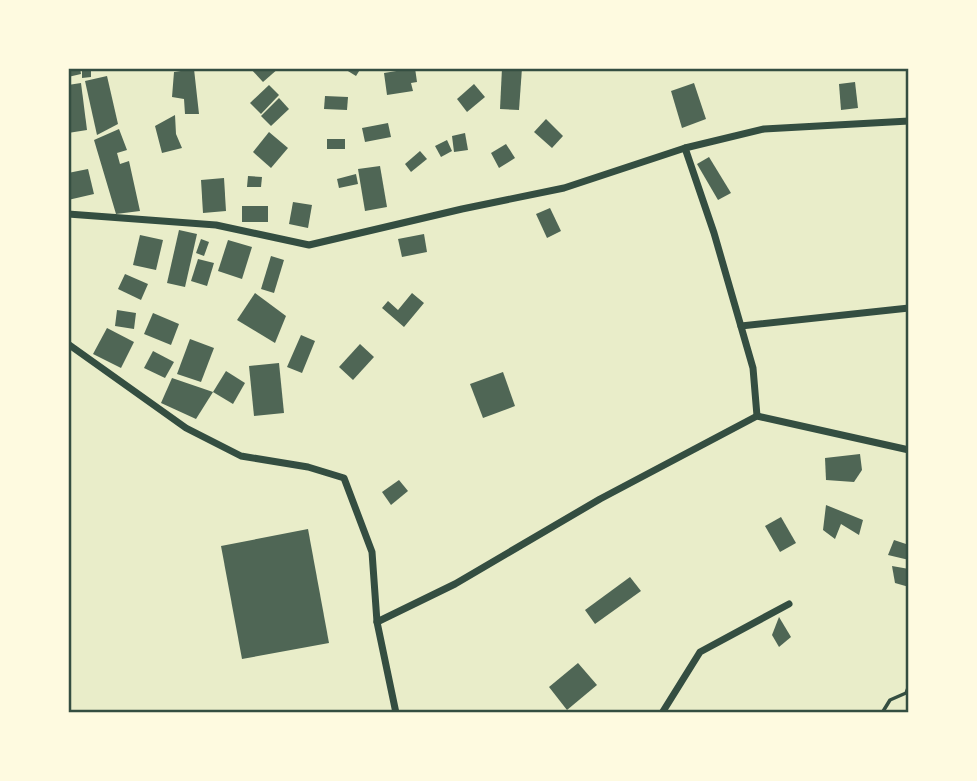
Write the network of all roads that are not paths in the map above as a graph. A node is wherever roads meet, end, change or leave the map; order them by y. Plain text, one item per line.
1 (909, 121) edge
2 (685, 148) junction
3 (68, 214) edge
4 (909, 307) edge
5 (741, 326) junction
6 (68, 344) edge
7 (757, 416) junction
8 (909, 439) edge
9 (908, 450) edge
10 (789, 604) dead end
11 (377, 622) junction
12 (396, 713) edge
13 (662, 713) edge

1 - 2 street
2 - 3 street
2 - 5 street
4 - 5 street
5 - 7 street
6 - 11 street
7 - 9 street
7 - 11 street
8 - 9 street
10 - 13 street
11 - 12 street

